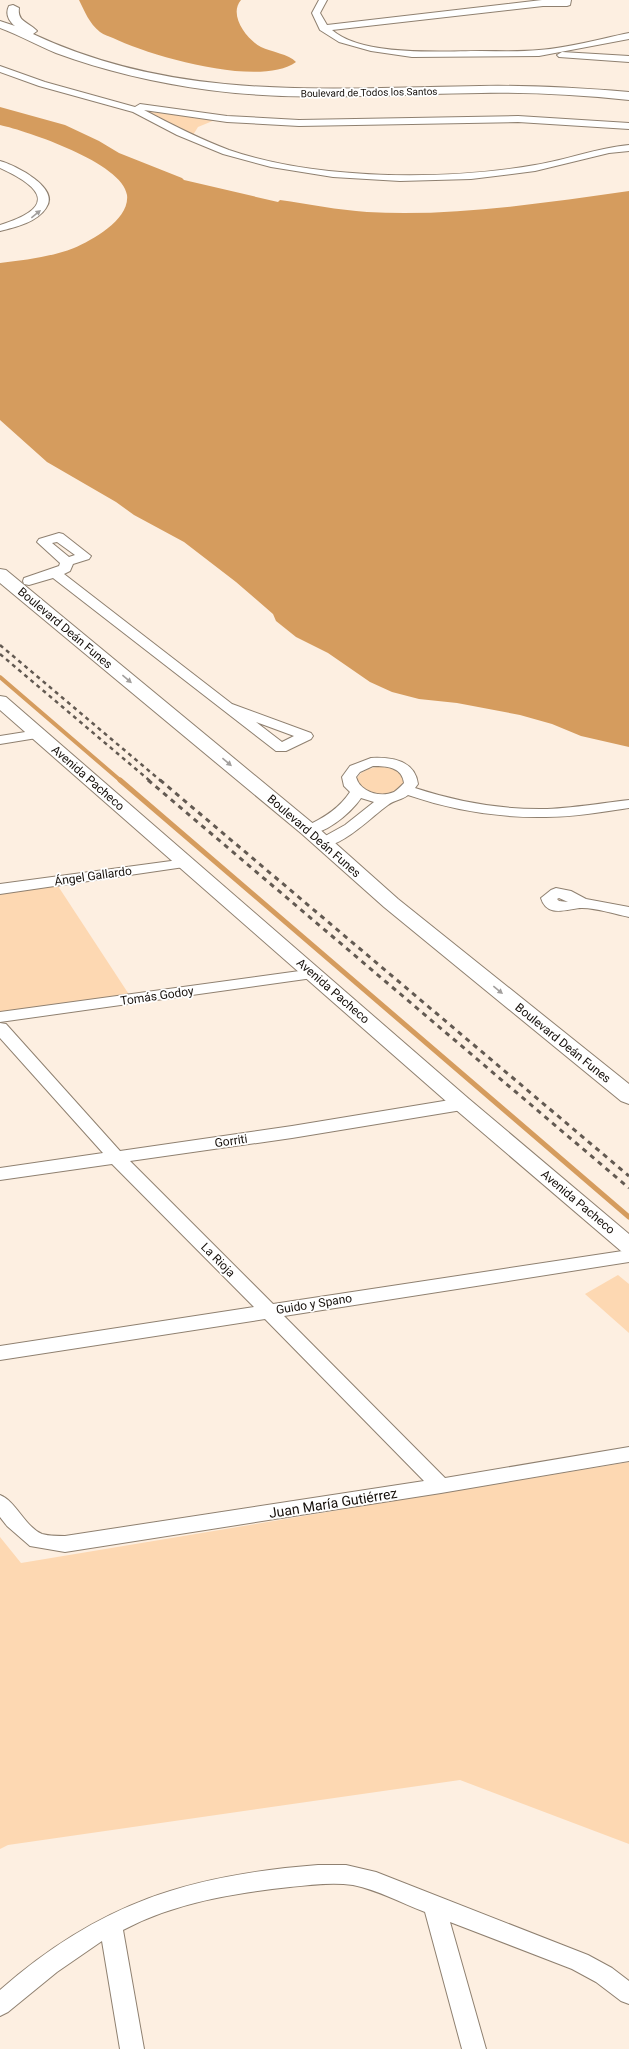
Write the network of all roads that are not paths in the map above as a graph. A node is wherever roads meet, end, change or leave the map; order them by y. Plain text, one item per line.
1 (323, 0) edge
2 (567, 0) edge
3 (546, 2) edge
4 (12, 4) edge
5 (0, 15) edge
6 (0, 24) edge
7 (323, 28) junction
8 (629, 36) edge
9 (603, 40) junction
10 (539, 53) junction
11 (616, 58) junction
12 (629, 59) edge
13 (0, 69) edge
14 (629, 91) edge
15 (629, 96) edge
16 (115, 103) junction
17 (227, 119) junction
18 (598, 123) junction
19 (629, 126) edge
20 (196, 141) junction
21 (629, 148) edge
22 (609, 150) junction
23 (0, 164) edge
24 (0, 228) edge
25 (0, 557) edge
26 (67, 562) dead end
27 (55, 572) junction
28 (0, 574) edge
29 (29, 581) junction
30 (0, 701) edge
31 (226, 706) junction
32 (38, 734) junction
33 (0, 740) edge
34 (407, 790) junction
35 (357, 792) junction
36 (390, 797) junction
37 (629, 804) edge
38 (324, 834) junction
39 (186, 863) junction
40 (1, 886) edge
41 (581, 903) dead end
42 (629, 912) edge
43 (314, 974) junction
44 (0, 1017) edge
45 (0, 1028) edge
46 (629, 1078) edge
47 (629, 1096) edge
48 (462, 1104) junction
49 (117, 1158) junction
50 (0, 1174) edge
51 (629, 1246) edge
52 (629, 1256) edge
53 (269, 1311) junction
54 (0, 1353) edge
55 (629, 1454) edge
56 (441, 1486) junction
57 (0, 1503) edge
58 (434, 1906) junction
59 (111, 1925) junction
60 (629, 1994) edge
61 (0, 2005) edge
62 (132, 2049) edge
63 (474, 2049) edge

1 - 7 street
2 - 3 street
3 - 7 street
4 - 5 street
4 - 14 street, Boulevard de Todos los Santos
6 - 15 street, Boulevard de Todos los Santos
7 - 10 street
8 - 9 street
9 - 10 street
9 - 11 street
10 - 11 street
11 - 12 street
13 - 16 street
16 - 17 street
16 - 20 street
17 - 18 street
17 - 20 street
18 - 19 street
18 - 22 street
20 - 22 street
21 - 22 street
24 -> 23 street
25 - 29 main road, Boulevard Deán Funes
26 - 27 street
27 - 29 street
27 - 31 street
28 -> 38 main road, Boulevard Deán Funes
29 - 38 main road, Boulevard Deán Funes
30 - 32 street, Avenida Pacheco
31 - 31 street
32 - 33 street
32 - 39 street, Avenida Pacheco
34 - 35 street
34 - 36 street
34 - 37 street
35 - 36 street
35 - 38 street
36 - 38 street
38 - 46 main road, Boulevard Deán Funes
38 -> 47 main road, Boulevard Deán Funes
39 - 40 street, Ángel Gallardo
39 - 43 street, Avenida Pacheco
41 - 42 street
43 - 44 street, Tomás Godoy
43 - 48 street, Avenida Pacheco
45 - 49 street, La Rioja
48 - 49 street, Gorriti
48 - 51 street, Avenida Pacheco
49 - 50 street, Gorriti
49 - 53 street, La Rioja
52 - 53 street, Guido y Spano
53 - 54 street, Guido y Spano
53 - 56 street, La Rioja
55 - 56 street, Juan María Gutiérrez
56 - 57 street, Juan María Gutiérrez
58 - 59 street
58 - 60 street
58 - 63 street
59 - 61 street
59 - 62 street

